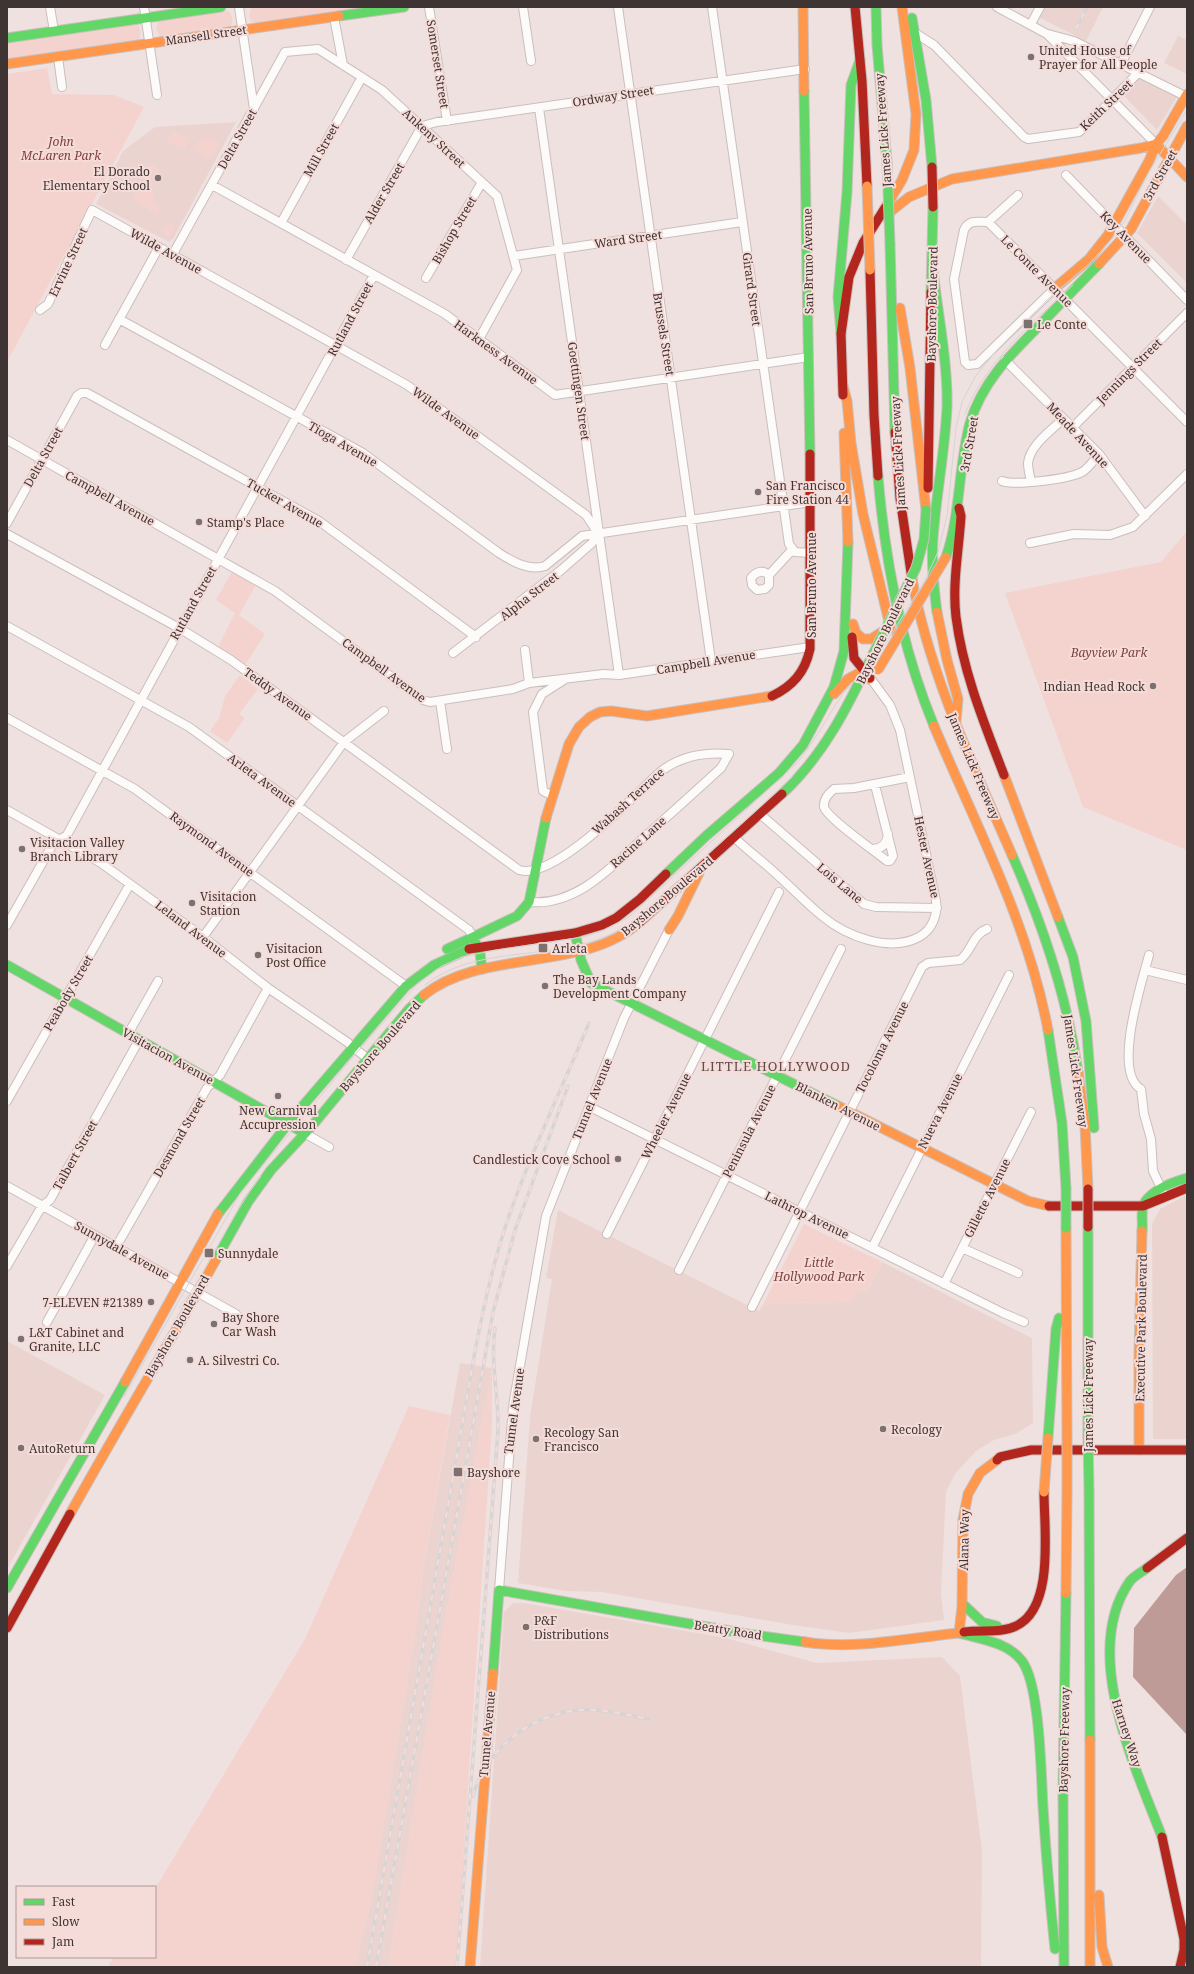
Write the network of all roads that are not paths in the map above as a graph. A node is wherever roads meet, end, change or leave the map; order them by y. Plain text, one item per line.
1 (50, 7) edge
2 (144, 7) edge
3 (222, 7) edge
4 (239, 7) edge
5 (404, 7) edge
6 (428, 7) edge
7 (523, 7) edge
8 (618, 7) edge
9 (712, 7) edge
10 (802, 7) edge
11 (855, 7) edge
12 (876, 7) edge
13 (902, 7) edge
14 (910, 7) edge
15 (997, 7) edge
16 (1040, 7) edge
17 (1150, 7) edge
18 (334, 17) junction
19 (146, 18) junction
20 (1031, 24) junction
21 (242, 30) junction
22 (54, 31) junction
23 (915, 33) junction
24 (1047, 34) junction
25 (7, 38) edge
26 (149, 43) junction
27 (318, 49) joint
28 (58, 57) junction
29 (531, 60) dead end
30 (860, 60) junction
31 (7, 64) edge
32 (1121, 64) junction
33 (343, 65) junction
34 (805, 69) junction
35 (1138, 73) junction
36 (362, 77) junction
37 (722, 80) junction
38 (62, 87) dead end
39 (630, 93) junction
40 (157, 95) dead end
41 (1186, 95) edge
42 (1112, 100) junction
43 (254, 108) junction
44 (539, 108) junction
45 (447, 121) junction
46 (422, 126) junction
47 (1187, 126) edge
48 (1156, 144) junction
49 (1170, 160) junction
50 (1066, 175) dead end
51 (1187, 177) edge
52 (482, 182) junction
53 (212, 185) junction
54 (1018, 195) dead end
55 (92, 210) joint
56 (742, 222) junction
57 (988, 222) junction
58 (281, 223) junction
59 (1114, 225) junction
60 (650, 236) junction
61 (1125, 237) junction
62 (862, 243) junction
63 (159, 247) junction
64 (890, 248) junction
65 (559, 249) junction
66 (173, 254) junction
67 (514, 256) junction
68 (346, 260) junction
69 (933, 272) junction
70 (374, 275) junction
71 (426, 278) dead end
72 (1055, 288) junction
73 (1066, 298) junction
74 (1187, 300) edge
75 (40, 310) dead end
76 (1187, 313) edge
77 (119, 320) junction
78 (841, 334) junction
79 (479, 339) junction
80 (105, 345) dead end
81 (336, 345) junction
82 (809, 357) junction
83 (1005, 360) junction
84 (762, 364) junction
85 (1133, 367) junction
86 (671, 378) junction
87 (843, 386) junction
88 (579, 392) junction
89 (81, 393) joint
90 (296, 416) junction
91 (1063, 419) junction
92 (1187, 422) edge
93 (1072, 428) junction
94 (7, 440) edge
95 (1099, 454) junction
96 (41, 460) junction
97 (1187, 474) edge
98 (1002, 481) dead end
99 (1031, 482) junction
100 (257, 486) junction
101 (811, 502) junction
102 (783, 506) junction
103 (959, 508) junction
104 (926, 510) junction
105 (1145, 516) junction
106 (691, 520) junction
107 (7, 523) edge
108 (598, 532) junction
109 (7, 534) edge
110 (1030, 543) dead end
111 (792, 550) junction
112 (811, 553) junction
113 (848, 557) junction
114 (218, 559) junction
115 (769, 575) dead end
116 (852, 621) junction
117 (7, 626) edge
118 (179, 628) junction
119 (882, 632) junction
120 (476, 637) junction
121 (810, 647) junction
122 (525, 650) dead end
123 (453, 653) dead end
124 (711, 661) junction
125 (619, 675) junction
126 (866, 675) junction
127 (564, 680) junction
128 (529, 683) junction
129 (140, 700) junction
130 (440, 701) junction
131 (824, 706) junction
132 (384, 711) dead end
133 (7, 718) edge
134 (956, 726) junction
135 (938, 738) junction
136 (344, 742) junction
137 (446, 749) dead end
138 (729, 754) joint
139 (101, 770) junction
140 (910, 777) junction
141 (875, 785) junction
142 (553, 796) junction
143 (298, 806) junction
144 (7, 810) edge
145 (760, 814) junction
146 (888, 834) junction
147 (735, 838) junction
148 (60, 840) junction
149 (873, 850) junction
150 (701, 868) junction
151 (536, 869) junction
152 (250, 871) junction
153 (130, 884) junction
154 (653, 887) junction
155 (779, 892) dead end
156 (530, 902) junction
157 (668, 907) junction
158 (937, 908) junction
159 (7, 925) edge
160 (987, 929) dead end
161 (669, 930) junction
162 (575, 933) junction
163 (203, 937) junction
164 (473, 937) junction
165 (478, 947) junction
166 (841, 949) dead end
167 (579, 952) junction
168 (1149, 955) dead end
169 (7, 965) edge
170 (482, 969) junction
171 (1145, 970) junction
172 (1009, 975) dead end
173 (1187, 980) edge
174 (158, 981) dead end
175 (406, 986) junction
176 (268, 988) junction
177 (65, 998) junction
178 (631, 1002) junction
179 (128, 1034) junction
180 (705, 1039) junction
181 (139, 1040) junction
182 (354, 1047) junction
183 (368, 1060) junction
184 (777, 1076) junction
185 (214, 1081) junction
186 (7, 1101) edge
187 (590, 1107) junction
188 (850, 1112) junction
189 (1030, 1112) dead end
190 (288, 1124) junction
191 (304, 1133) junction
192 (655, 1139) junction
193 (329, 1147) dead end
194 (922, 1148) junction
195 (727, 1176) junction
196 (1187, 1178) edge
197 (994, 1184) junction
198 (7, 1186) edge
199 (1161, 1188) junction
200 (1187, 1188) edge
201 (1088, 1189) junction
202 (1166, 1197) junction
203 (42, 1206) junction
204 (1143, 1206) junction
205 (799, 1212) junction
206 (607, 1234) dead end
207 (95, 1235) junction
208 (116, 1247) junction
209 (872, 1248) junction
210 (962, 1248) junction
211 (7, 1266) edge
212 (679, 1270) dead end
213 (1018, 1273) dead end
214 (180, 1282) junction
215 (944, 1284) junction
216 (1066, 1288) junction
217 (198, 1293) junction
218 (752, 1307) dead end
219 (236, 1314) dead end
220 (47, 1322) dead end
221 (1024, 1322) dead end
222 (1138, 1450) junction
223 (1187, 1450) edge
224 (1066, 1513) joint
225 (1089, 1517) joint
226 (1187, 1538) edge
227 (7, 1588) edge
228 (499, 1590) junction
229 (964, 1605) junction
230 (1030, 1613) junction
231 (7, 1628) edge
232 (960, 1633) junction
233 (1089, 1676) junction
234 (1162, 1837) junction
235 (1187, 1908) edge
236 (470, 1967) edge
237 (1057, 1967) edge
238 (1064, 1967) edge
239 (1090, 1967) edge
240 (1108, 1967) edge
241 (1180, 1967) edge

1 - 22 street
2 - 19 street
3 - 19 main road
4 - 21 street
5 - 18 main road, Mansell Street
6 - 45 street, Somerset Street
7 - 29 street
8 - 39 street, Brussels Street
9 - 37 street, Girard Street
10 - 34 main road, San Bruno Avenue
11 - 30 main road, James Lick Freeway
12 - 64 main road, James Lick Freeway, bridge
13 - 62 main road, Bayshore Boulevard
14 - 23 main road, Bayshore Boulevard
15 - 20 street
16 - 20 street
17 - 32 street
18 - 21 main road, Mansell Street
18 - 33 street
19 - 22 main road
19 - 26 street
20 - 24 street
21 - 26 main road, Mansell Street
21 - 43 street
22 - 25 main road
23 - 42 street, Keith Street
23 - 69 main road, Bayshore Boulevard, bridge
24 - 32 street
24 - 42 street
26 - 28 main road, Mansell Street
26 - 40 street
27 - 33 street, Ankeny Street
27 - 43 street, Delta Street
28 - 31 main road, Mansell Street
28 - 38 street
30 - 78 main road
30 - 135 main road, James Lick Freeway, bridge
32 - 35 street
33 - 36 street, Ankeny Street
34 - 37 street, Ordway Street
34 - 82 main road, San Bruno Avenue
35 - 41 street
35 - 42 street, Keith Street
36 - 46 street, Ankeny Street
36 - 58 street, Mill Street
37 - 39 street, Ordway Street
37 - 56 street, Girard Street
39 - 44 street, Ordway Street
39 - 60 street, Brussels Street
41 - 48 main road, 3rd Street
42 - 48 street
43 - 53 street, Delta Street
44 - 45 street, Ordway Street
44 - 65 street, Goettingen Street
45 - 46 street, Ordway Street
46 - 52 street, Ankeny Street
46 - 68 street, Alder Street
47 - 49 main road, 3rd Street
48 - 49 main road
48 - 59 main road, 3rd Street
48 - 62 main road
49 - 51 main road
49 - 61 main road, 3rd Street
50 - 59 street, Key Avenue
52 - 67 street, Ankeny Street
52 - 71 street, Bishop Street
53 - 58 street, Harkness Avenue
53 - 66 street, Delta Street
54 - 57 street
55 - 63 street, Wilde Avenue
55 - 75 street, Ervine Street
56 - 60 street, Ward Street
56 - 84 street, Girard Street
57 - 72 street, Le Conte Avenue
57 - 72 street
58 - 68 street, Harkness Avenue
59 - 61 street, Key Avenue
59 - 72 main road, 3rd Street
60 - 65 street, Ward Street
60 - 86 street, Brussels Street
61 - 73 main road, 3rd Street
61 - 74 street, Key Avenue
62 - 78 main road, Bayshore Boulevard
63 - 66 street, Wilde Avenue
63 - 77 street
64 - 104 main road
64 - 134 main road, James Lick Freeway
65 - 67 street, Ward Street
65 - 88 street, Goettingen Street
66 - 81 street, Wilde Avenue
67 - 79 street, Ankeny Street
68 - 70 street, Harkness Avenue
69 - 104 main road, Bayshore Boulevard
69 - 134 main road
70 - 79 street, Harkness Avenue
70 - 81 street, Rutland Street
72 - 73 street, Le Conte Avenue
73 - 83 main road, 3rd Street
73 - 85 street, Le Conte Avenue
76 - 85 street, Jennings Street
77 - 80 street
77 - 90 street, Tioga Avenue
78 - 87 main road, Bayshore Boulevard
79 - 88 street, Harkness Avenue
81 - 90 street, Rutland Street
81 - 108 street, Wilde Avenue
82 - 84 street, Harkness Avenue
82 - 101 main road, San Bruno Avenue
83 - 91 street, Meade Avenue
83 - 103 main road, 3rd Street
84 - 86 street, Harkness Avenue
84 - 102 street, Girard Street
85 - 92 street, Le Conte Avenue
85 - 93 street, Jennings Street
86 - 88 street, Harkness Avenue
86 - 106 street, Brussels Street
87 - 113 main road, Bayshore Boulevard
87 - 135 main road
88 - 108 street, Goettingen Street
89 - 96 street, Delta Street
89 - 100 street, Tucker Avenue
90 - 100 street, Rutland Street
90 - 108 street, Tioga Avenue
91 - 93 street, Meade Avenue
91 - 99 street
93 - 95 street, Meade Avenue
94 - 96 street, Campbell Avenue
95 - 99 street
95 - 105 street, Meade Avenue
96 - 107 street, Delta Street
96 - 114 street, Campbell Avenue
97 - 105 street
98 - 99 street
100 - 114 street, Rutland Street
100 - 120 street, Tucker Avenue
101 - 102 street
101 - 112 main road, San Bruno Avenue
102 - 106 street
102 - 111 street, Girard Street
103 - 126 main road, 3rd Street, bridge
103 - 201 main road
104 - 119 main road, Bayshore Boulevard, bridge
105 - 110 street
106 - 108 street
106 - 124 street, Brussels Street
108 - 120 street, Alpha Street
108 - 125 street, Goettingen Street
109 - 118 street, Teddy Avenue
111 - 112 street
111 - 115 street
112 - 121 main road, San Bruno Avenue
113 - 116 main road
113 - 131 main road, Bayshore Boulevard
114 - 118 street, Rutland Street
114 - 130 street, Campbell Avenue
116 - 119 main road
116 - 126 main road
117 - 129 street, Arleta Avenue
118 - 129 street, Rutland Street
118 - 136 street, Teddy Avenue
119 - 126 main road, Bayshore Boulevard, bridge
120 - 123 street, Alpha Street
121 - 124 street, Campbell Avenue
121 - 142 main road, San Bruno Avenue
122 - 128 street
124 - 125 street, Campbell Avenue
125 - 127 street, Campbell Avenue
126 - 131 main road
126 - 140 street, Hester Avenue
126 - 145 main road, Bayshore Boulevard
127 - 128 street, Campbell Avenue
127 - 142 street
128 - 130 street, Campbell Avenue
129 - 139 street, Rutland Street
129 - 143 street, Arleta Avenue
130 - 137 street
131 - 154 main road, Bayshore Boulevard
132 - 136 street
133 - 139 street, Raymond Avenue
134 - 201 main road, James Lick Freeway
135 - 216 main road, James Lick Freeway, bridge
136 - 143 street
136 - 151 street, Teddy Avenue
138 - 151 street, Wabash Terrace
138 - 156 street, Racine Lane
139 - 148 street, Rutland Street
139 - 152 street, Raymond Avenue
140 - 141 street
140 - 158 street, Hester Avenue
141 - 146 street
141 - 149 street
142 - 151 main road, San Bruno Avenue
143 - 152 street
143 - 164 street, Arleta Avenue
144 - 148 street, Leland Avenue
145 - 147 main road, Bayshore Boulevard
145 - 158 street, Lois Lane
146 - 149 street
146 - 149 street
147 - 150 main road, Bayshore Boulevard
147 - 158 street, Hester Avenue
148 - 153 street, Leland Avenue
148 - 159 street, Rutland Street
150 - 157 main road, Bayshore Boulevard
150 - 161 main road
151 - 156 main road, San Bruno Avenue
152 - 163 street
152 - 175 street, Raymond Avenue
153 - 163 street, Leland Avenue
153 - 177 street, Peabody Street
154 - 157 main road
154 - 162 main road, Bayshore Boulevard
155 - 180 street, Wheeler Avenue
156 - 164 main road
157 - 161 main road
157 - 167 main road, Bayshore Boulevard
160 - 188 street, Tocoloma Avenue
161 - 178 street, Tunnel Avenue
162 - 165 main road, Bayshore Boulevard
162 - 167 main road, Blanken Avenue
163 - 176 street, Leland Avenue
164 - 165 main road, Arleta Avenue
164 - 175 main road
165 - 170 main road, Arleta Avenue
165 - 175 main road, Bayshore Boulevard
166 - 184 street, Peninsula Avenue
167 - 170 main road, Bayshore Boulevard
167 - 178 main road, Blanken Avenue
168 - 171 street
169 - 177 main road, Visitacion Avenue
170 - 183 main road, Bayshore Boulevard
171 - 173 street
171 - 199 street
172 - 194 street, Nueva Avenue
174 - 179 street
175 - 182 main road, Bayshore Boulevard
176 - 182 street, Leland Avenue
176 - 185 street, Desmond Street
177 - 179 main road, Visitacion Avenue
177 - 186 street, Peabody Street
178 - 180 main road, Blanken Avenue
178 - 187 street, Tunnel Avenue
179 - 181 main road, Visitacion Avenue
180 - 184 main road, Blanken Avenue
180 - 192 street, Wheeler Avenue
181 - 185 main road, Visitacion Avenue
181 - 203 street, Talbert Street
182 - 183 street, Leland Avenue
182 - 190 main road, Bayshore Boulevard
183 - 191 main road, Bayshore Boulevard
184 - 188 main road, Blanken Avenue
184 - 195 street, Peninsula Avenue
185 - 190 main road, Visitacion Avenue
185 - 208 street, Desmond Street
187 - 192 street, Lathrop Avenue
187 - 228 street, Tunnel Avenue
188 - 194 main road, Blanken Avenue
188 - 205 street, Tocoloma Avenue
189 - 197 street, Gillette Avenue
190 - 191 main road, Visitacion Avenue
190 - 214 main road, Bayshore Boulevard
191 - 193 street, Visitacion Avenue
191 - 217 main road, Bayshore Boulevard
192 - 195 street, Lathrop Avenue
192 - 206 street, Wheeler Avenue
194 - 197 main road, Blanken Avenue
194 - 209 street, Nueva Avenue
195 - 205 street, Lathrop Avenue
195 - 212 street, Peninsula Avenue
196 - 199 main road
197 - 204 main road, Blanken Avenue
197 - 210 street, Gillette Avenue
198 - 203 street, Sunnydale Avenue
199 - 202 street
199 - 204 main road
200 - 202 main road
201 - 225 main road, James Lick Freeway, bridge
202 - 204 main road
203 - 207 street, Sunnydale Avenue
203 - 211 street, Talbert Street
204 - 222 main road, Executive Park Boulevard
205 - 209 street, Lathrop Avenue
205 - 218 street, Tocoloma Avenue
207 - 208 street, Sunnydale Avenue
207 - 220 street
208 - 214 street, Sunnydale Avenue
209 - 215 street, Lathrop Avenue
210 - 213 street
210 - 215 street, Gillette Avenue
214 - 217 street, Sunnydale Avenue
214 - 227 main road, Bayshore Boulevard
215 - 221 street, Lathrop Avenue
216 - 224 main road, James Lick Freeway, bridge
216 - 230 main road, bridge
217 - 219 street, Sunnydale Avenue
217 - 231 main road, Bayshore Boulevard
222 - 223 main road, Alana Way
222 - 229 main road, Alana Way
224 - 238 main road, Bayshore Freeway
225 - 233 main road, Bayshore Freeway
226 - 234 main road, Harney Way
228 - 232 main road, Beatty Road
228 - 236 main road, Tunnel Avenue
229 - 230 main road
229 - 232 main road, Alana Way
230 - 232 main road, Beatty Road
232 - 237 main road
233 - 239 main road, Bayshore Freeway
233 - 240 main road
234 - 235 main road
234 - 241 main road

